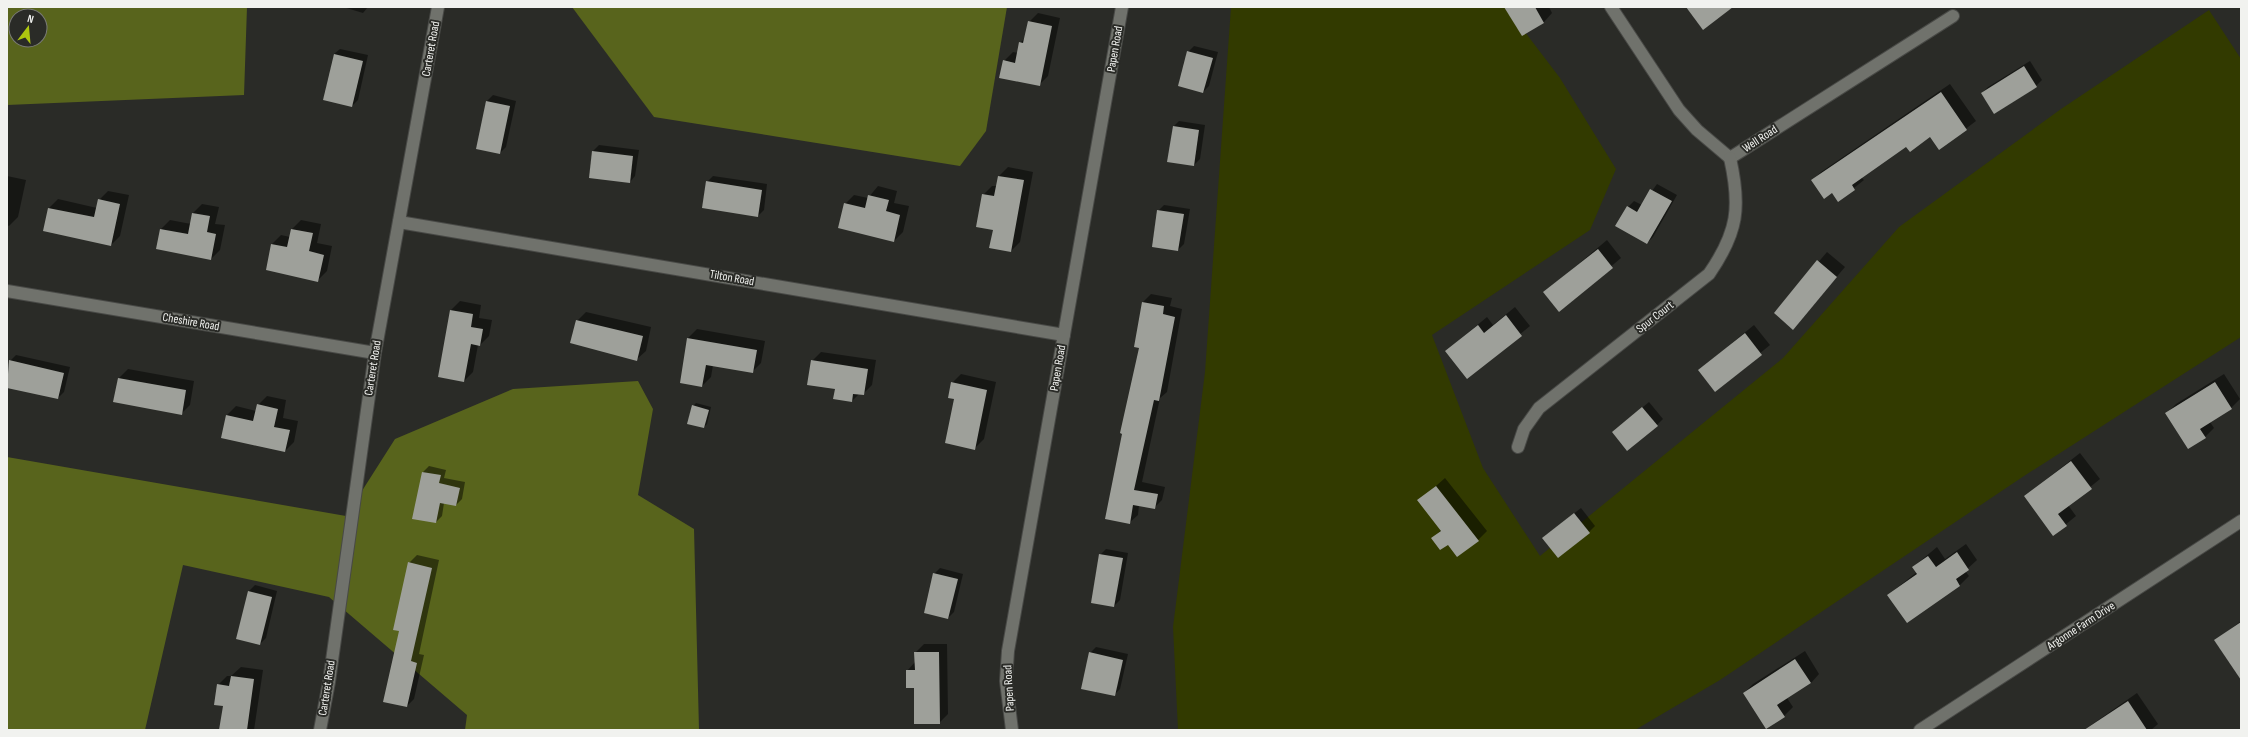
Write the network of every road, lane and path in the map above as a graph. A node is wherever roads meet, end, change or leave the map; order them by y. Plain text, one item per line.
1 (438, 7) edge
2 (1122, 7) edge
3 (1611, 7) edge
4 (1953, 16) dead end
5 (1730, 158) junction
6 (399, 222) junction
7 (7, 290) edge
8 (1064, 335) junction
9 (375, 353) junction
10 (1518, 446) dead end
11 (2241, 521) edge
12 (320, 730) edge
13 (1012, 730) edge
14 (1920, 730) edge

1 - 6 street, Carteret Road
2 - 8 street, Papen Road
3 - 5 street, Well Road
4 - 5 street, Well Road
5 - 10 street, Spur Court
6 - 8 street, Tilton Road
6 - 9 street, Carteret Road
7 - 9 street, Cheshire Road
8 - 13 street, Papen Road
9 - 12 street, Carteret Road
11 - 14 street, Argonne Farm Drive

